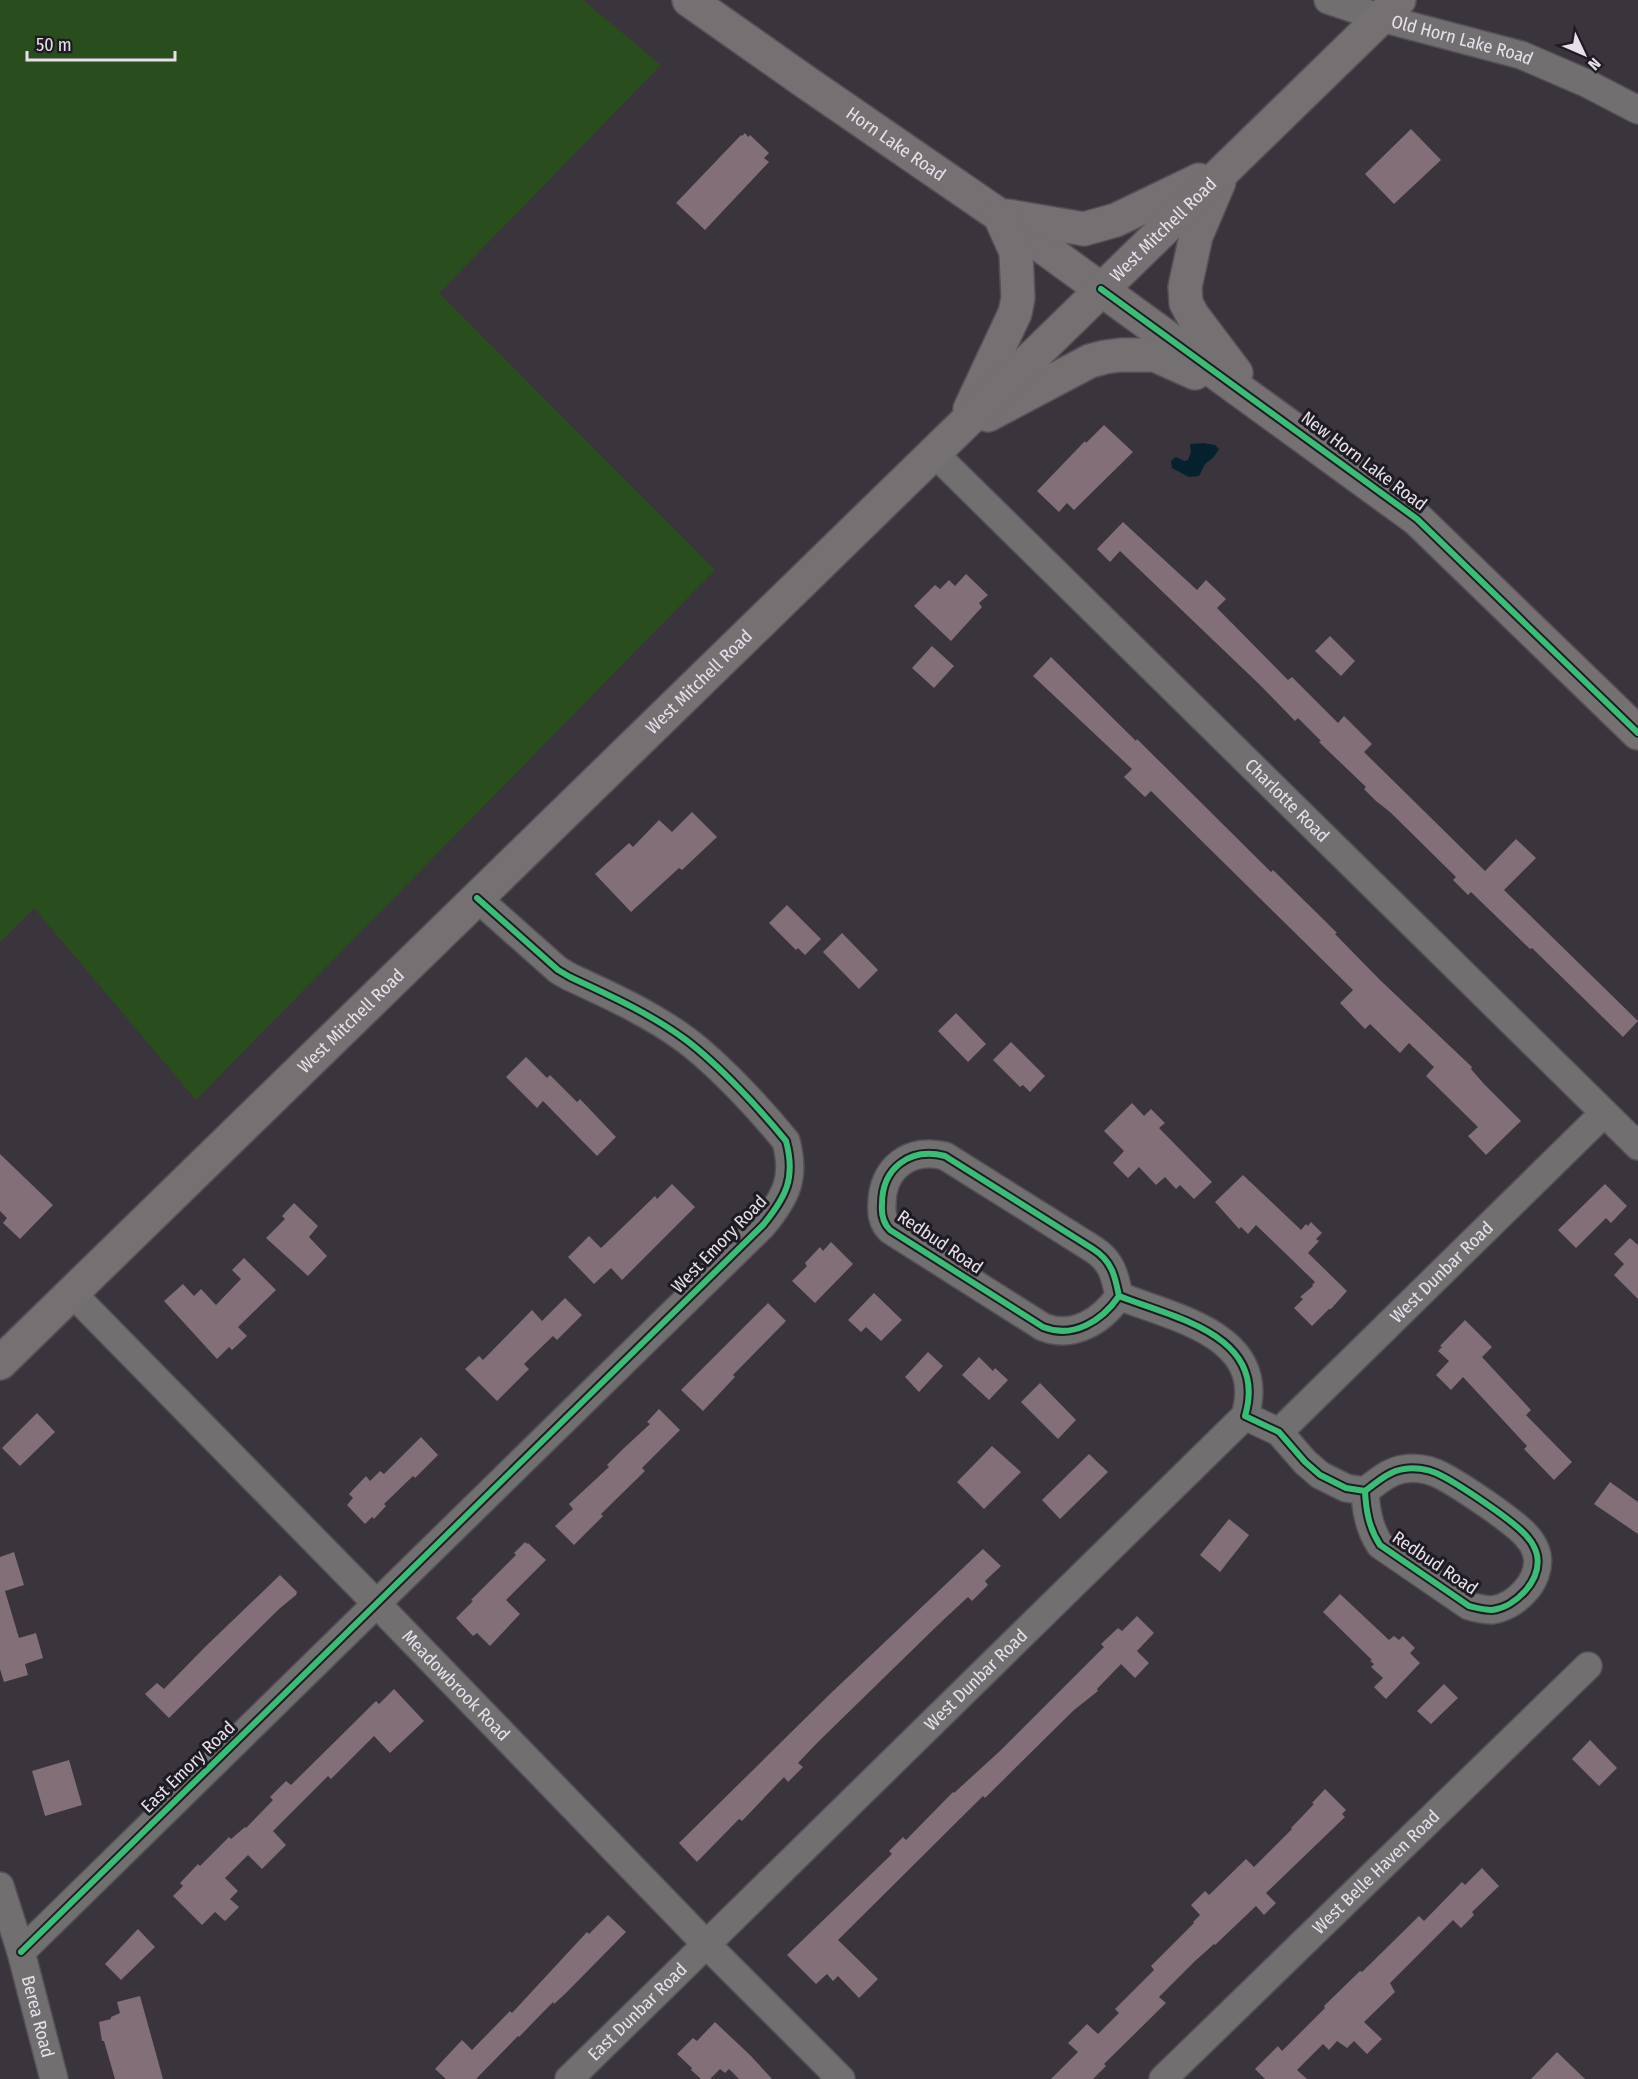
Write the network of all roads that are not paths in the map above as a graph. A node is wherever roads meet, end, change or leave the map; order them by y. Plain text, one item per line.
1 (689, 0) edge
2 (1328, 0) edge
3 (1390, 9) edge
4 (1638, 110) edge
5 (1225, 168) junction
6 (999, 215) junction
7 (1101, 289) junction
8 (1257, 401) junction
9 (960, 429) junction
10 (935, 454) junction
11 (1638, 733) edge
12 (477, 898) junction
13 (1604, 1113) junction
14 (1638, 1146) edge
15 (72, 1293) junction
16 (1119, 1296) junction
17 (0, 1363) edge
18 (1245, 1416) junction
19 (1279, 1432) junction
20 (1365, 1491) junction
21 (377, 1604) junction
22 (1587, 1666) dead end
23 (0, 1886) edge
24 (707, 1945) junction
25 (21, 1952) junction
26 (54, 2079) edge
27 (569, 2079) edge
28 (841, 2079) edge
29 (1163, 2079) edge

1 - 6 main road, Horn Lake Road
2 - 3 street, Old Horn Lake Road
3 - 4 street, Old Horn Lake Road
3 - 5 main road, West Mitchell Road
5 - 6 main road
5 - 7 main road, West Mitchell Road
5 - 8 main road
6 - 7 main road, Horn Lake Road
6 - 9 main road
7 - 8 main road, New Horn Lake Road
7 - 9 main road, West Mitchell Road
8 - 9 main road
8 - 11 main road, New Horn Lake Road
9 - 10 main road, West Mitchell Road
10 - 12 main road, West Mitchell Road
10 - 13 street, Charlotte Road
12 - 15 main road, West Mitchell Road
12 - 21 street, West Emory Road
13 - 14 street, Charlotte Road
13 - 19 street, West Dunbar Road
15 - 17 main road, West Mitchell Road
15 - 21 street, Meadowbrook Road
16 - 16 street, Redbud Road
16 - 18 street
18 - 19 street
18 - 24 street, West Dunbar Road
19 - 20 street
20 - 20 street, Redbud Road
21 - 24 street, Meadowbrook Road
21 - 25 street, East Emory Road
22 - 29 street, West Belle Haven Road
23 - 25 street, Berea Road
24 - 27 street, East Dunbar Road
24 - 28 street, Meadowbrook Road
25 - 26 street, Berea Road

